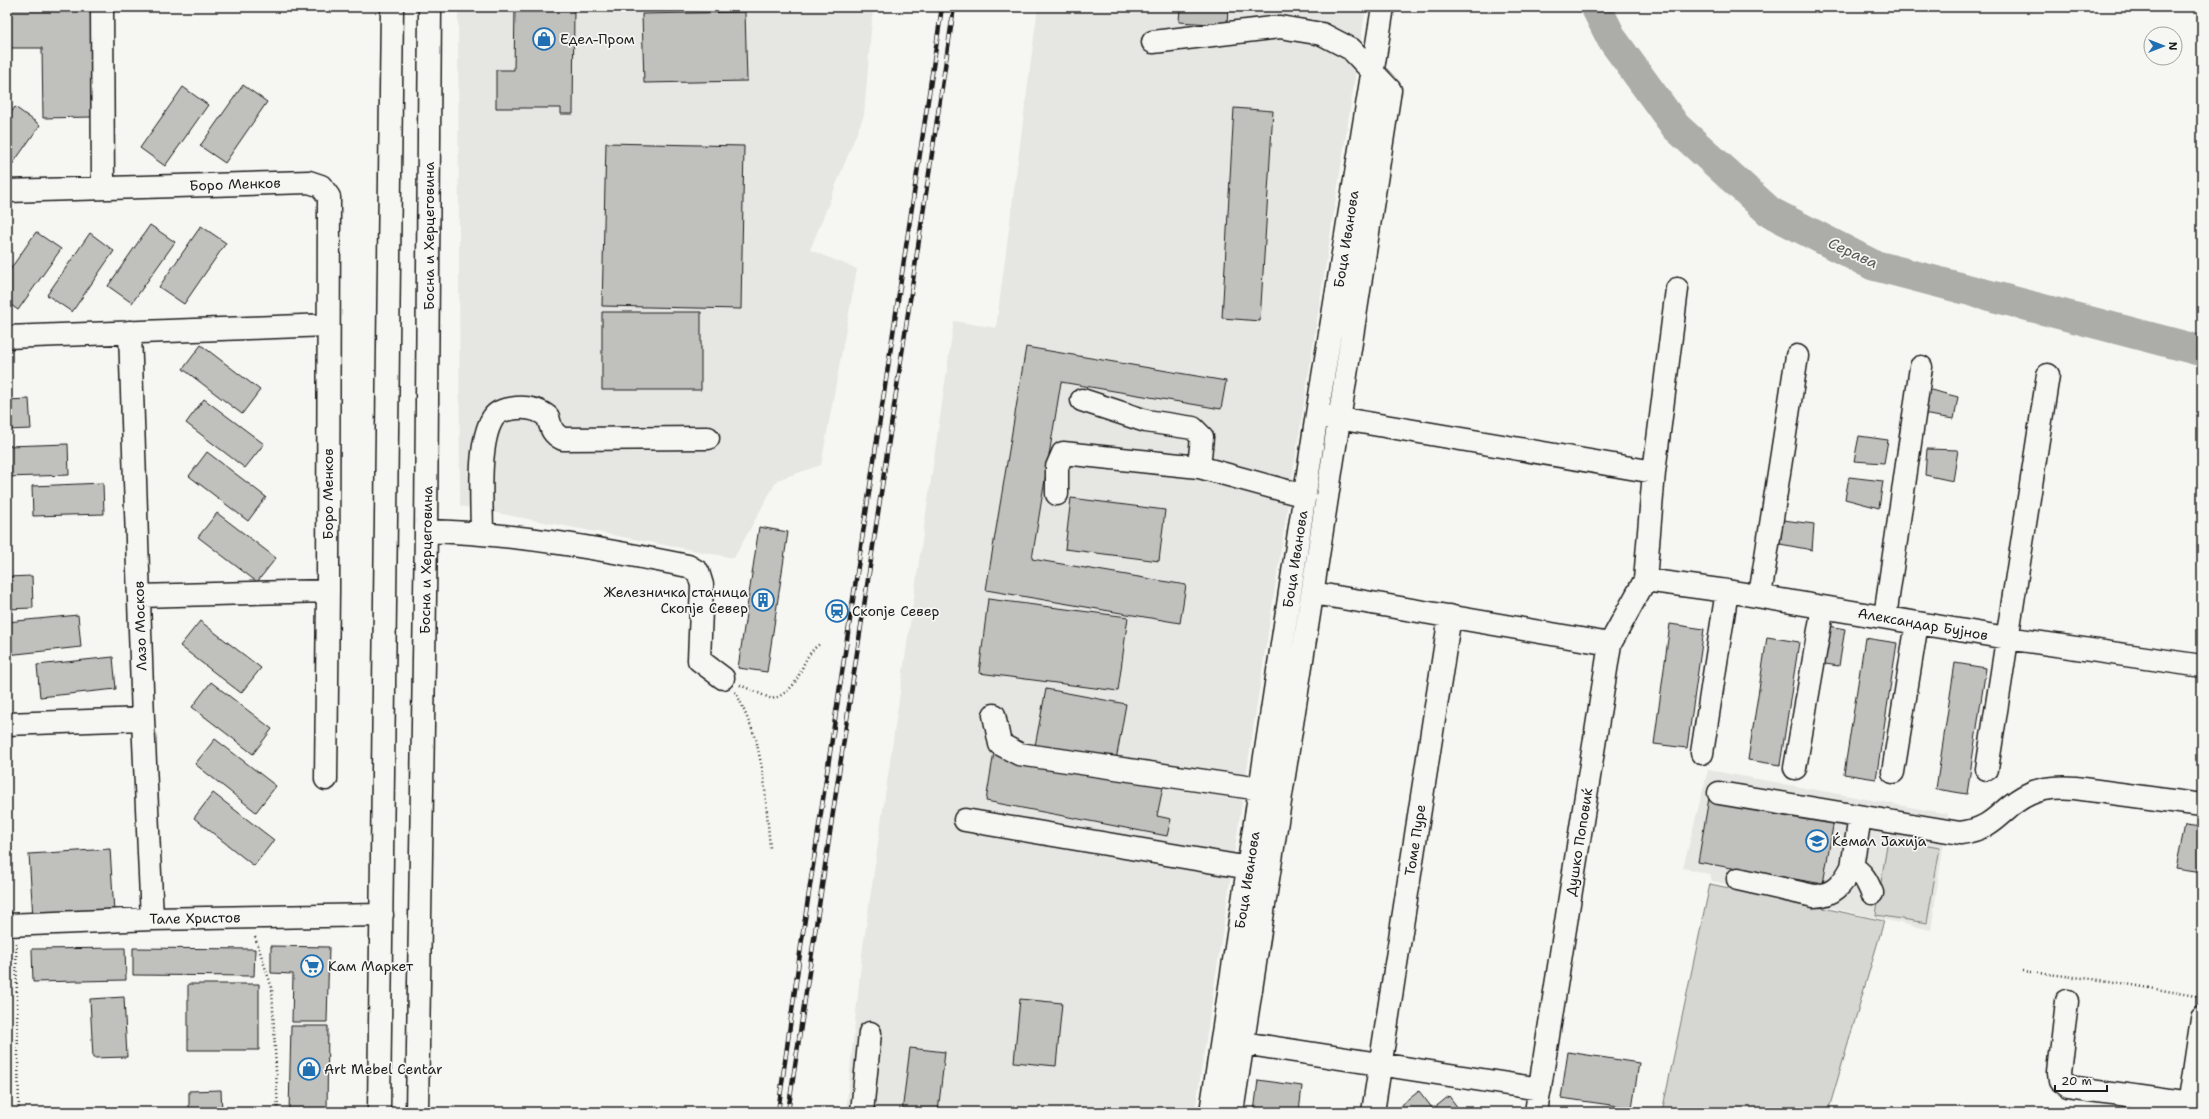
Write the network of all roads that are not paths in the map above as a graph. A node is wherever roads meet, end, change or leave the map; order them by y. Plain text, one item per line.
1 (102, 7) edge
2 (392, 7) edge
3 (430, 7) edge
4 (1383, 7) edge
5 (1153, 42) dead end
6 (1373, 74) junction
7 (103, 187) junction
8 (7, 191) edge
9 (1677, 289) dead end
10 (328, 324) junction
11 (130, 332) junction
12 (7, 338) edge
13 (1797, 356) dead end
14 (1921, 367) dead end
15 (2048, 375) dead end
16 (1082, 400) dead end
17 (1317, 414) junction
18 (1340, 419) junction
19 (708, 438) dead end
20 (1199, 467) junction
21 (1654, 472) junction
22 (1056, 494) dead end
23 (1305, 496) junction
24 (426, 531) junction
25 (482, 534) junction
26 (1645, 580) junction
27 (328, 591) junction
28 (1727, 591) junction
29 (1313, 593) junction
30 (139, 596) junction
31 (1760, 596) junction
32 (1823, 607) junction
33 (1450, 616) junction
34 (1885, 617) junction
35 (1917, 623) junction
36 (2007, 638) junction
37 (1610, 644) junction
38 (2202, 666) edge
39 (723, 678) road end
40 (994, 715) dead end
41 (143, 719) junction
42 (7, 724) edge
43 (1702, 753) dead end
44 (1795, 768) dead end
45 (1987, 769) dead end
46 (1893, 772) dead end
47 (326, 780) dead end
48 (1260, 789) junction
49 (1719, 792) dead end
50 (2202, 804) edge
51 (1860, 817) junction
52 (965, 820) dead end
53 (1852, 867) junction
54 (1249, 868) junction
55 (1738, 879) dead end
56 (1872, 893) dead end
57 (1244, 896) junction
58 (1266, 899) junction
59 (382, 915) junction
60 (152, 919) junction
61 (11, 925) edge
62 (2067, 1000) dead end
63 (2202, 1018) edge
64 (870, 1033) dead end
65 (1243, 1043) junction
66 (1380, 1064) junction
67 (1540, 1089) junction
68 (2189, 1108) edge
69 (379, 1112) edge
70 (417, 1112) edge
71 (862, 1112) edge
72 (1211, 1112) edge
73 (1232, 1112) edge
74 (1373, 1112) edge
75 (1536, 1112) edge

1 - 7 street
2 - 59 street
3 - 24 street, Босна и Херцеговина
4 - 6 street, Боца Иванова
5 - 6 street
6 - 17 street, Боца Иванова
6 - 18 street
7 - 8 street, Боро Менков
7 - 10 street, Боро Менков
9 - 21 street
10 - 11 street
10 - 27 street, Боро Менков
11 - 12 street
11 - 30 street, Лазо Москов
13 - 31 street
14 - 34 street
15 - 36 street
16 - 20 street
17 - 18 street
17 - 23 street, Боца Иванова
18 - 21 street
18 - 29 street
19 - 25 street
20 - 22 street
20 - 23 street
21 - 26 street
23 - 48 street, Боца Иванова
24 - 25 street
24 - 70 street, Босна и Херцеговина
25 - 39 street
26 - 28 street, Александар Бујнов
26 - 37 street, Душко Поповиќ
27 - 30 street
27 - 47 street, Боро Менков
28 - 31 street, Александар Бујнов
28 - 43 street
29 - 33 street
29 - 58 street
30 - 41 street, Лазо Москов
31 - 32 street, Александар Бујнов
32 - 34 street, Александар Бујнов
32 - 44 street
33 - 37 street
33 - 66 street, Томе Пуре
34 - 35 street, Александар Бујнов
35 - 36 street, Александар Бујнов
35 - 46 street
36 - 38 street, Александар Бујнов
36 - 45 street
37 - 67 street, Душко Поповиќ
40 - 48 street
41 - 42 street
41 - 60 street, Лазо Москов
48 - 54 street, Боца Иванова
49 - 51 street
50 - 51 street
51 - 53 street
52 - 54 street
53 - 55 street
53 - 56 street
54 - 57 street, Боца Иванова
57 - 58 street
57 - 72 street, Боца Иванова
58 - 65 street
59 - 60 street, Тале Христов
59 - 69 street
60 - 61 street, Тале Христов
62 - 68 street
63 - 68 street
64 - 71 street
65 - 66 street
65 - 73 street
66 - 67 street
66 - 74 street, Томе Пуре
67 - 75 street, Душко Поповиќ

